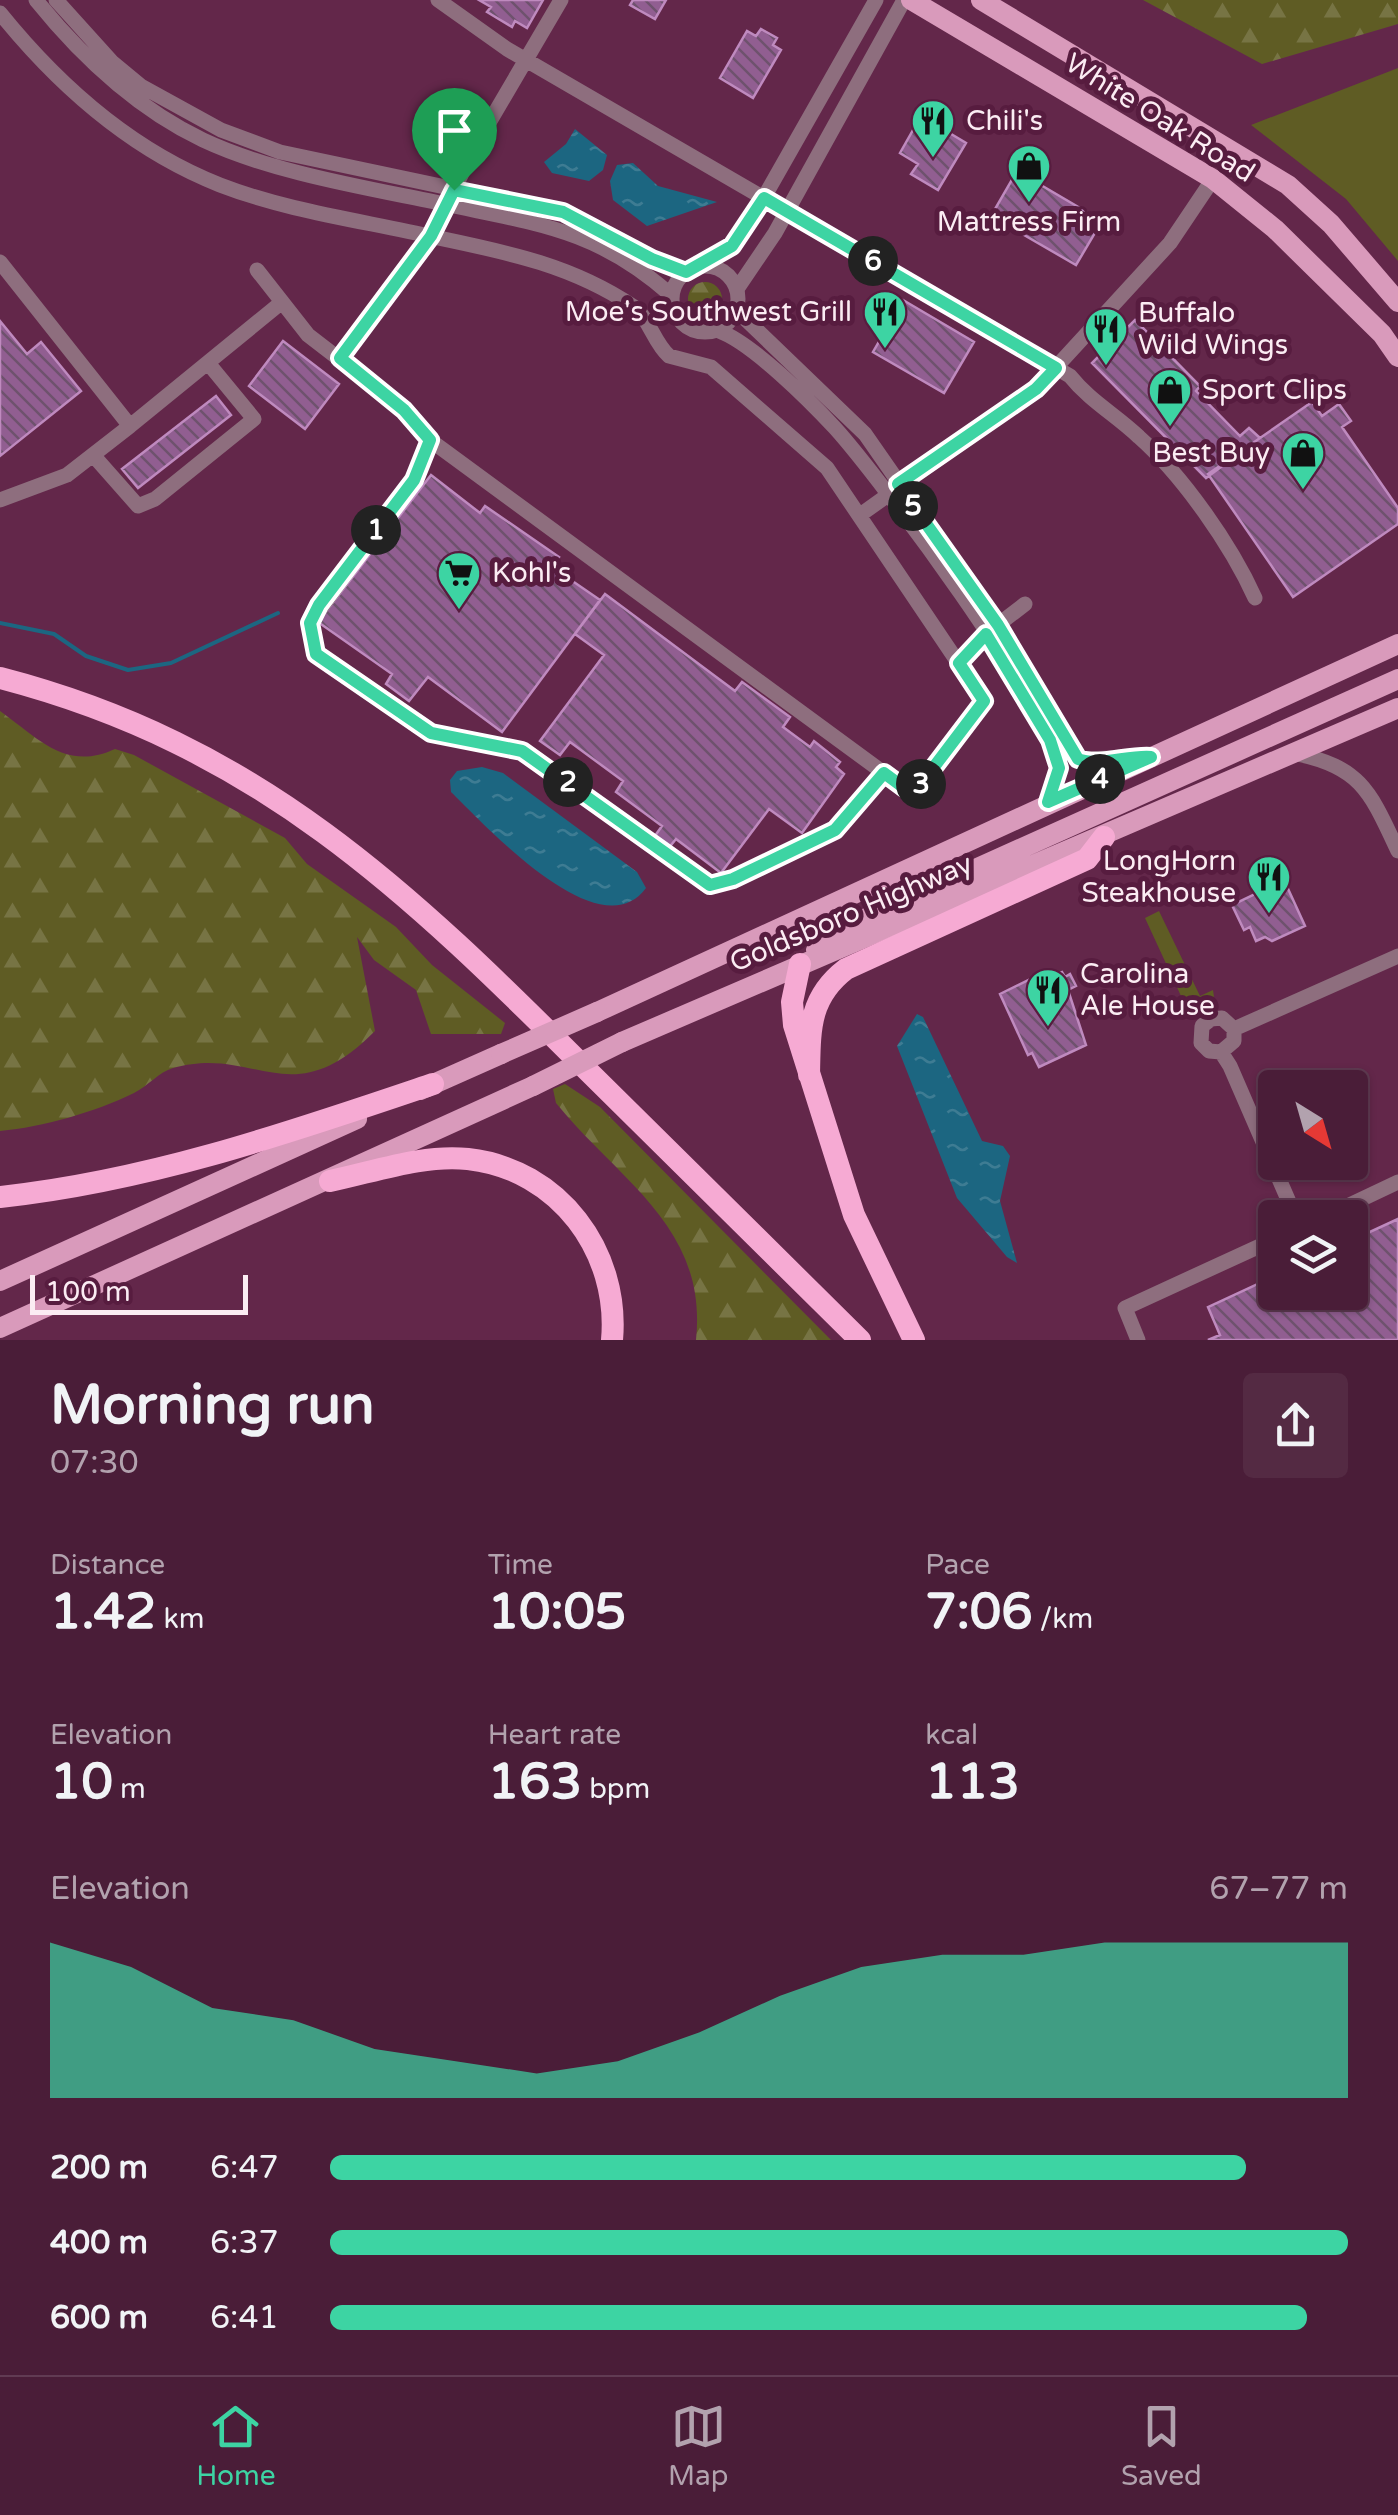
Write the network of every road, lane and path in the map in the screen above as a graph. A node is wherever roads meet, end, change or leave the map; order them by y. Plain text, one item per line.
1 (36, 0) edge
2 (56, 0) edge
3 (438, 0) edge
4 (561, 0) edge
5 (876, 0) edge
6 (908, 0) edge
7 (982, 0) edge
8 (0, 13) edge
9 (526, 58) junction
10 (1213, 179) junction
11 (449, 197) junction
12 (764, 198) junction
13 (786, 212) junction
14 (431, 236) junction
15 (0, 262) edge
16 (703, 266) junction
17 (257, 270) dead end
18 (686, 272) junction
19 (737, 289) junction
20 (672, 296) junction
21 (282, 302) junction
22 (1398, 302) edge
23 (736, 310) junction
24 (718, 331) junction
25 (1398, 357) edge
26 (340, 358) junction
27 (208, 363) junction
28 (1056, 368) junction
29 (130, 426) junction
30 (430, 440) junction
31 (93, 455) junction
32 (892, 488) junction
33 (0, 500) edge
34 (860, 514) junction
35 (1254, 598) dead end
36 (1024, 604) dead end
37 (992, 629) junction
38 (1398, 644) edge
39 (959, 663) junction
40 (0, 678) edge
41 (1398, 678) edge
42 (1398, 708) edge
43 (1297, 754) junction
44 (1151, 757) junction
45 (884, 773) junction
46 (1048, 802) junction
47 (1104, 837) junction
48 (1398, 851) edge
49 (1398, 956) edge
50 (800, 964) junction
51 (1234, 1029) junction
52 (1221, 1052) junction
53 (809, 1075) junction
54 (433, 1084) junction
55 (330, 1181) junction
56 (1398, 1182) edge
57 (0, 1197) edge
58 (1288, 1200) edge
59 (1360, 1200) edge
60 (1258, 1247) edge
61 (0, 1281) edge
62 (0, 1328) edge
63 (612, 1340) edge
64 (860, 1340) edge
65 (914, 1340) edge
66 (1138, 1340) edge

1 - 11 street
2 - 11 street
3 - 9 street
4 - 9 street
5 - 12 street
6 - 10 main road, White Oak Road
6 - 13 street
7 - 22 main road, White Oak Road
8 - 14 street
9 - 11 street
9 - 12 street
10 - 25 main road, White Oak Road
10 - 28 street
11 - 14 street
11 - 18 street
11 - 20 street
12 - 13 street
12 - 16 street
13 - 19 street
13 - 28 street
14 - 26 street
14 - 34 street
15 - 29 street
16 - 18 street
16 - 19 street
17 - 21 street
18 - 20 street
19 - 23 street
20 - 24 street
21 - 26 street
21 - 27 street
23 - 24 street
23 - 32 street
24 - 32 street
26 - 30 street
27 - 29 street
27 - 31 street
28 - 32 street
28 - 35 street
29 - 31 street
30 - 45 street
30 - 45 street
31 - 33 street
32 - 34 street
32 - 37 street
34 - 39 street
36 - 37 street
37 - 39 street
37 - 44 street
37 - 46 street
38 - 44 main road, Goldsboro Highway
39 - 45 street
40 - 64 highway
41 - 50 main road
42 - 43 main road, Goldsboro Highway
43 - 47 main road, Goldsboro Highway
43 - 48 street
44 - 46 main road, Goldsboro Highway
46 - 54 main road, Goldsboro Highway, bridge
47 - 50 main road, Goldsboro Highway
47 - 53 highway
49 - 51 street
50 - 53 highway
50 - 55 main road, Goldsboro Highway, bridge
51 - 52 street
51 - 52 street
52 - 58 street
53 - 65 highway
54 - 57 highway
54 - 61 main road
55 - 62 main road, Goldsboro Highway
55 - 63 highway
56 - 59 street
60 - 66 street

